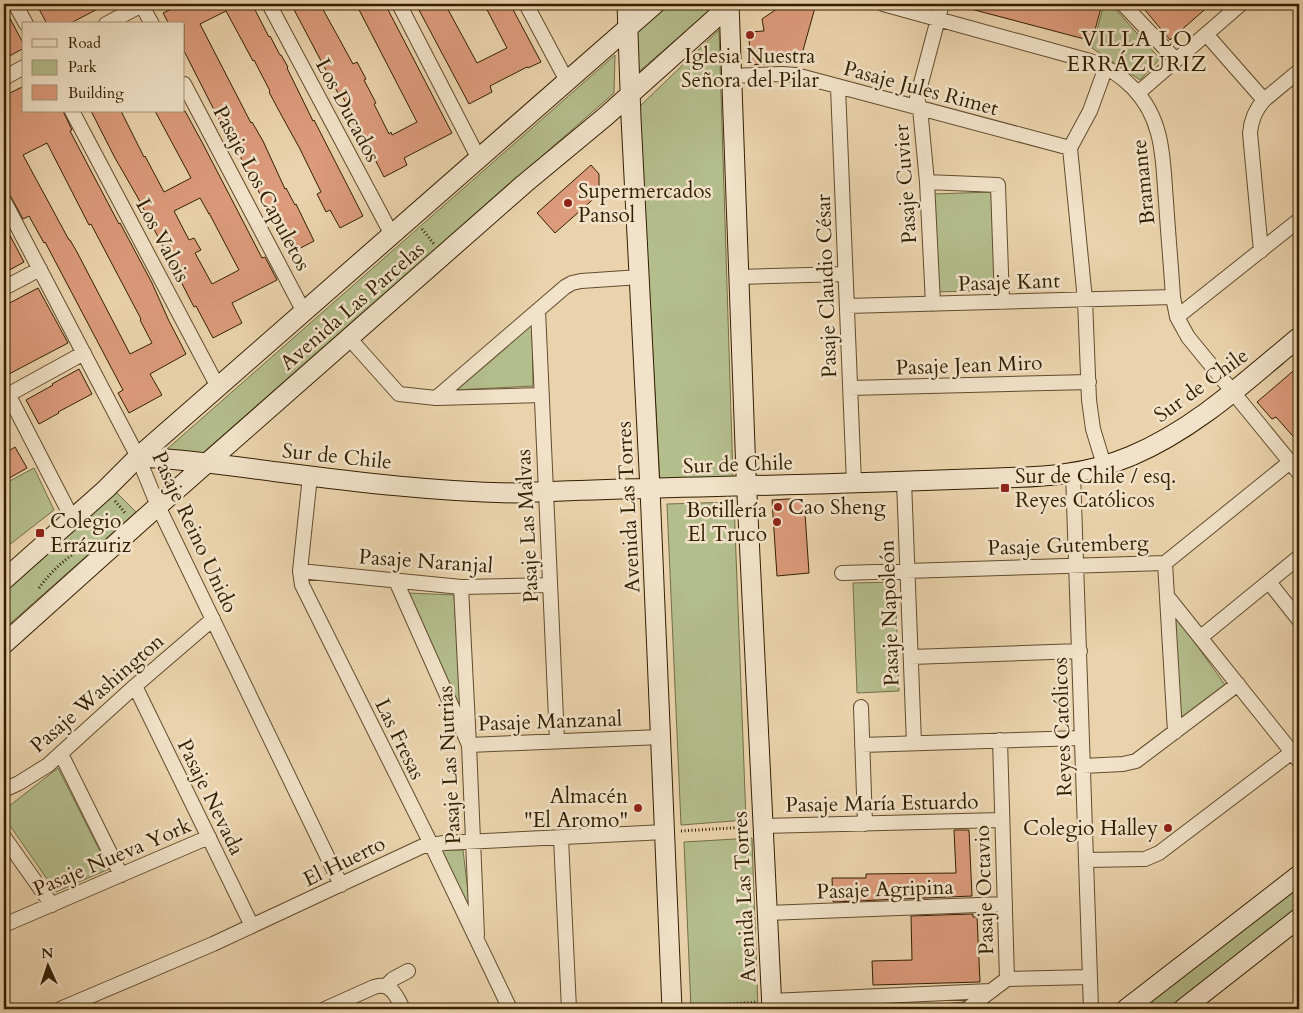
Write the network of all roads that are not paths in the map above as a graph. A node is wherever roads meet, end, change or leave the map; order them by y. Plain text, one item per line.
1 (15, 4) edge
2 (142, 4) edge
3 (269, 4) edge
4 (399, 4) edge
5 (526, 4) edge
6 (627, 4) edge
7 (655, 4) edge
8 (730, 4) edge
9 (883, 4) edge
10 (942, 4) edge
11 (1123, 4) edge
12 (1241, 4) edge
13 (938, 19) junction
14 (25, 22) edge
15 (110, 22) edge
16 (151, 22) edge
17 (628, 28) junction
18 (1206, 34) junction
19 (1176, 60) junction
20 (1106, 67) junction
21 (22, 68) edge
22 (1299, 71) edge
23 (731, 76) junction
24 (4, 78) edge
25 (567, 81) junction
26 (185, 86) edge
27 (838, 87) junction
28 (1138, 93) junction
29 (630, 94) junction
30 (1264, 100) junction
31 (920, 108) junction
32 (73, 112) edge
33 (1070, 148) junction
34 (479, 158) junction
35 (927, 182) junction
36 (4, 201) edge
37 (1299, 220) edge
38 (392, 235) junction
39 (1260, 251) junction
40 (40, 269) junction
41 (846, 274) junction
42 (640, 277) junction
43 (739, 277) junction
44 (4, 288) edge
45 (1173, 297) junction
46 (1085, 300) junction
47 (1002, 302) junction
48 (933, 304) junction
49 (847, 306) junction
50 (538, 310) junction
51 (304, 312) junction
52 (1177, 318) junction
53 (1299, 337) edge
54 (349, 338) junction
55 (84, 353) junction
56 (1088, 382) junction
57 (218, 387) junction
58 (850, 388) junction
59 (1233, 392) junction
60 (6, 395) edge
61 (542, 395) junction
62 (436, 398) junction
63 (138, 457) junction
64 (207, 463) junction
65 (1104, 465) junction
66 (1295, 467) edge
67 (1074, 473) junction
68 (310, 476) junction
69 (904, 482) junction
70 (854, 483) junction
71 (747, 486) junction
72 (650, 489) junction
73 (546, 492) junction
74 (158, 506) junction
75 (72, 518) junction
76 (1299, 557) edge
77 (1165, 562) junction
78 (1076, 565) junction
79 (908, 570) junction
80 (300, 571) junction
81 (842, 573) dead end
82 (4, 580) edge
83 (396, 581) junction
84 (1269, 582) junction
85 (550, 585) junction
86 (461, 588) junction
87 (1167, 596) junction
88 (213, 619) junction
89 (1299, 620) edge
90 (1200, 638) junction
91 (4, 644) edge
92 (1080, 651) junction
93 (911, 657) junction
94 (1238, 684) junction
95 (135, 686) junction
96 (860, 707) dead end
97 (1175, 732) junction
98 (661, 737) junction
99 (1082, 738) junction
100 (1000, 740) junction
101 (557, 741) junction
102 (914, 743) junction
103 (862, 744) junction
104 (469, 745) junction
105 (61, 754) junction
106 (1296, 756) edge
107 (1083, 766) junction
108 (4, 790) edge
109 (1002, 820) junction
110 (865, 824) junction
111 (763, 826) junction
112 (665, 832) junction
113 (4, 837) edge
114 (209, 837) junction
115 (561, 838) junction
116 (473, 842) junction
117 (431, 844) junction
118 (1086, 860) junction
119 (121, 875) junction
120 (1299, 875) edge
121 (341, 885) junction
122 (1005, 904) junction
123 (52, 905) junction
124 (767, 913) junction
125 (1299, 918) edge
126 (4, 925) edge
127 (252, 926) junction
128 (477, 940) junction
129 (408, 971) dead end
130 (1090, 976) junction
131 (1007, 979) junction
132 (386, 986) junction
133 (990, 991) junction
134 (875, 1003) edge
135 (771, 1005) edge
136 (1190, 1007) edge
137 (672, 1008) edge
138 (60, 1009) edge
139 (325, 1009) edge
140 (403, 1009) edge
141 (510, 1009) edge
142 (569, 1009) edge
143 (967, 1009) edge
144 (1091, 1009) edge
145 (1126, 1009) edge

1 - 14 street
2 - 15 street
2 - 16 street
3 - 38 street, Los Ducados
4 - 34 street
5 - 25 street
6 - 17 street, Avenida Las Torres
7 - 17 street, Avenida Las Parcelas
8 - 23 street, Avenida Las Torres
8 - 29 street, Avenida Las Parcelas
9 - 13 street, Bramante
10 - 13 street, Pasaje Cuvier
11 - 19 street
12 - 18 street
13 - 20 street, Bramante
13 - 31 street, Pasaje Cuvier
17 - 25 street, Avenida Las Parcelas
17 - 29 street, Avenida Las Torres
18 - 19 street
18 - 30 street
19 - 28 street
20 - 28 street, Bramante
20 - 33 street
21 - 24 street
22 - 30 street
23 - 27 street, Pasaje Jules Rimet
23 - 43 street, Avenida Las Torres
25 - 34 street, Avenida Las Parcelas
26 - 51 street, Pasaje Los Capuletos
27 - 31 street, Pasaje Jules Rimet
27 - 41 street, Pasaje Claudio César
28 - 45 street, Bramante
29 - 42 street, Avenida Las Torres
29 - 54 street, Avenida Las Parcelas
30 - 39 street
31 - 33 street, Pasaje Jules Rimet
31 - 35 street, Pasaje Cuvier
32 - 57 street, Los Valois
33 - 46 street
34 - 38 street, Avenida Las Parcelas
35 - 47 street
35 - 48 street, Pasaje Cuvier
36 - 40 street, Pasaje Reino Unido
37 - 39 street
38 - 51 street, Avenida Las Parcelas
39 - 52 street
40 - 44 street
40 - 55 street, Pasaje Reino Unido
41 - 43 street
41 - 49 street, Pasaje Claudio César
42 - 50 street
42 - 72 street, Avenida Las Torres
43 - 71 street, Avenida Las Torres
45 - 46 street, Pasaje Kant
45 - 52 street, Bramante
46 - 47 street, Pasaje Kant
46 - 56 street
47 - 48 street, Pasaje Kant
48 - 49 street, Pasaje Kant
49 - 58 street, Pasaje Claudio César
50 - 61 street, Pasaje Las Malvas
50 - 62 street
51 - 57 street, Avenida Las Parcelas
52 - 59 street, Bramante
53 - 59 street, Sur de Chile
54 - 62 street
54 - 64 street, Avenida Las Parcelas
55 - 60 street
55 - 63 street, Pasaje Reino Unido
56 - 58 street, Pasaje Jean Miro
56 - 65 street
57 - 63 street, Avenida Las Parcelas
58 - 70 street, Pasaje Claudio César
59 - 65 street, Sur de Chile
59 - 66 street, Bramante
60 - 75 street
61 - 62 street
61 - 73 street, Pasaje Las Malvas
63 - 64 street, Sur de Chile
63 - 74 street, Pasaje Reino Unido
63 - 75 street, Avenida Las Parcelas
64 - 68 street, Sur de Chile
64 - 74 street, Avenida Las Parcelas
65 - 67 street, Sur de Chile
66 - 77 street, Pasaje Gutemberg
67 - 69 street, Sur de Chile
67 - 78 street, Reyes Católicos
68 - 73 street, Sur de Chile
68 - 80 street, Las Fresas
69 - 70 street, Sur de Chile
69 - 79 street, Pasaje Napoleón
70 - 71 street, Sur de Chile
71 - 72 street, Sur de Chile
71 - 111 street, Avenida Las Torres
72 - 73 street, Sur de Chile
72 - 98 street, Avenida Las Torres
73 - 85 street, Pasaje Las Malvas
74 - 88 street, Pasaje Reino Unido
74 - 91 street, Avenida Las Parcelas
75 - 82 street, Avenida Las Parcelas
76 - 84 street
77 - 78 street, Pasaje Gutemberg
77 - 87 street
78 - 79 street, Pasaje Gutemberg
78 - 92 street, Reyes Católicos
79 - 81 street, Pasaje Gutemberg
79 - 93 street, Pasaje Napoleón
80 - 83 street, Pasaje Naranjal
80 - 117 street, Las Fresas
83 - 86 street, Pasaje Naranjal
83 - 104 street, Pasaje Manzanal
84 - 89 street
84 - 90 street
85 - 86 street, Pasaje Naranjal
85 - 101 street, Pasaje Las Malvas
86 - 104 street, Pasaje Las Nutrias
87 - 90 street
87 - 97 street
88 - 95 street, Pasaje Washington
88 - 121 street, Pasaje Reino Unido
90 - 94 street
92 - 93 street
92 - 99 street, Reyes Católicos
93 - 102 street, Pasaje Napoleón
94 - 97 street
94 - 106 street
95 - 105 street, Pasaje Washington
95 - 114 street, Pasaje Nevada
96 - 103 street
97 - 107 street
98 - 101 street, Pasaje Manzanal
98 - 112 street, Avenida Las Torres
99 - 100 street
99 - 107 street, Reyes Católicos
100 - 102 street
100 - 109 street, Pasaje Octavio
101 - 104 street, Pasaje Manzanal
102 - 103 street
103 - 110 street
104 - 116 street, Pasaje Las Nutrias
105 - 108 street, Pasaje Washington
105 - 119 street
106 - 118 street
107 - 118 street, Reyes Católicos
109 - 110 street, Pasaje María Estuardo
109 - 122 street, Pasaje Octavio
110 - 111 street, Pasaje María Estuardo
111 - 124 street, Avenida Las Torres
112 - 115 street, El Huerto
112 - 137 street, Avenida Las Torres
113 - 123 street
114 - 119 street, Pasaje Nueva York
114 - 127 street, Pasaje Nevada
115 - 116 street, El Huerto
115 - 142 street
116 - 117 street, El Huerto
116 - 128 street, Pasaje Las Nutrias
117 - 121 street, El Huerto
117 - 128 street, Las Fresas
118 - 130 street, Reyes Católicos
119 - 123 street, Pasaje Nueva York
120 - 145 street
121 - 127 street, El Huerto
122 - 124 street, Pasaje Agripina
122 - 131 street, Pasaje Octavio
123 - 126 street, Pasaje Nueva York
124 - 135 street, Avenida Las Torres
125 - 136 street
127 - 138 street, El Huerto
128 - 141 street, Las Fresas
129 - 132 street
130 - 131 street
130 - 144 street, Reyes Católicos
131 - 133 street
132 - 139 street
132 - 140 street
133 - 134 street
133 - 143 street
134 - 135 street

